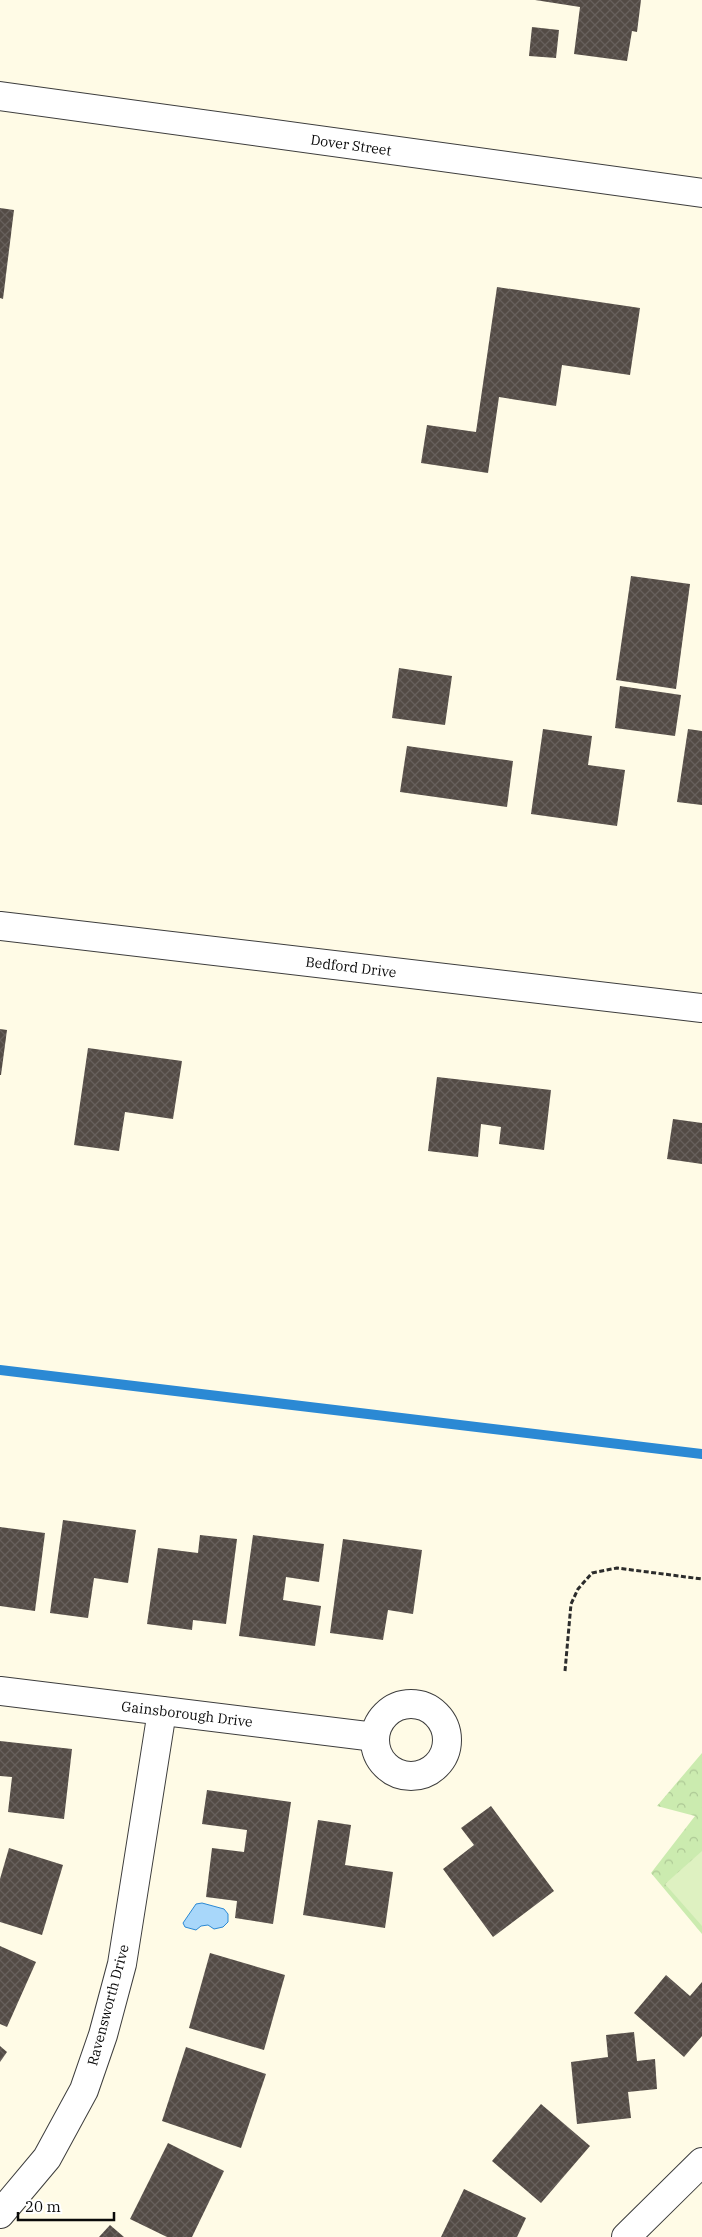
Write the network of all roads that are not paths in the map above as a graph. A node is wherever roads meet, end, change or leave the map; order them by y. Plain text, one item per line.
1 (0, 96) edge
2 (702, 193) edge
3 (0, 926) edge
4 (702, 1008) edge
5 (0, 1691) edge
6 (162, 1711) junction
7 (375, 1737) dead end
8 (702, 2162) edge
9 (0, 2214) edge
10 (626, 2237) edge

1 - 2 street, Dover Street
3 - 4 street, Bedford Drive
5 - 6 street, Gainsborough Drive
6 - 7 street, Gainsborough Drive
6 - 9 street, Ravensworth Drive
8 - 10 street

